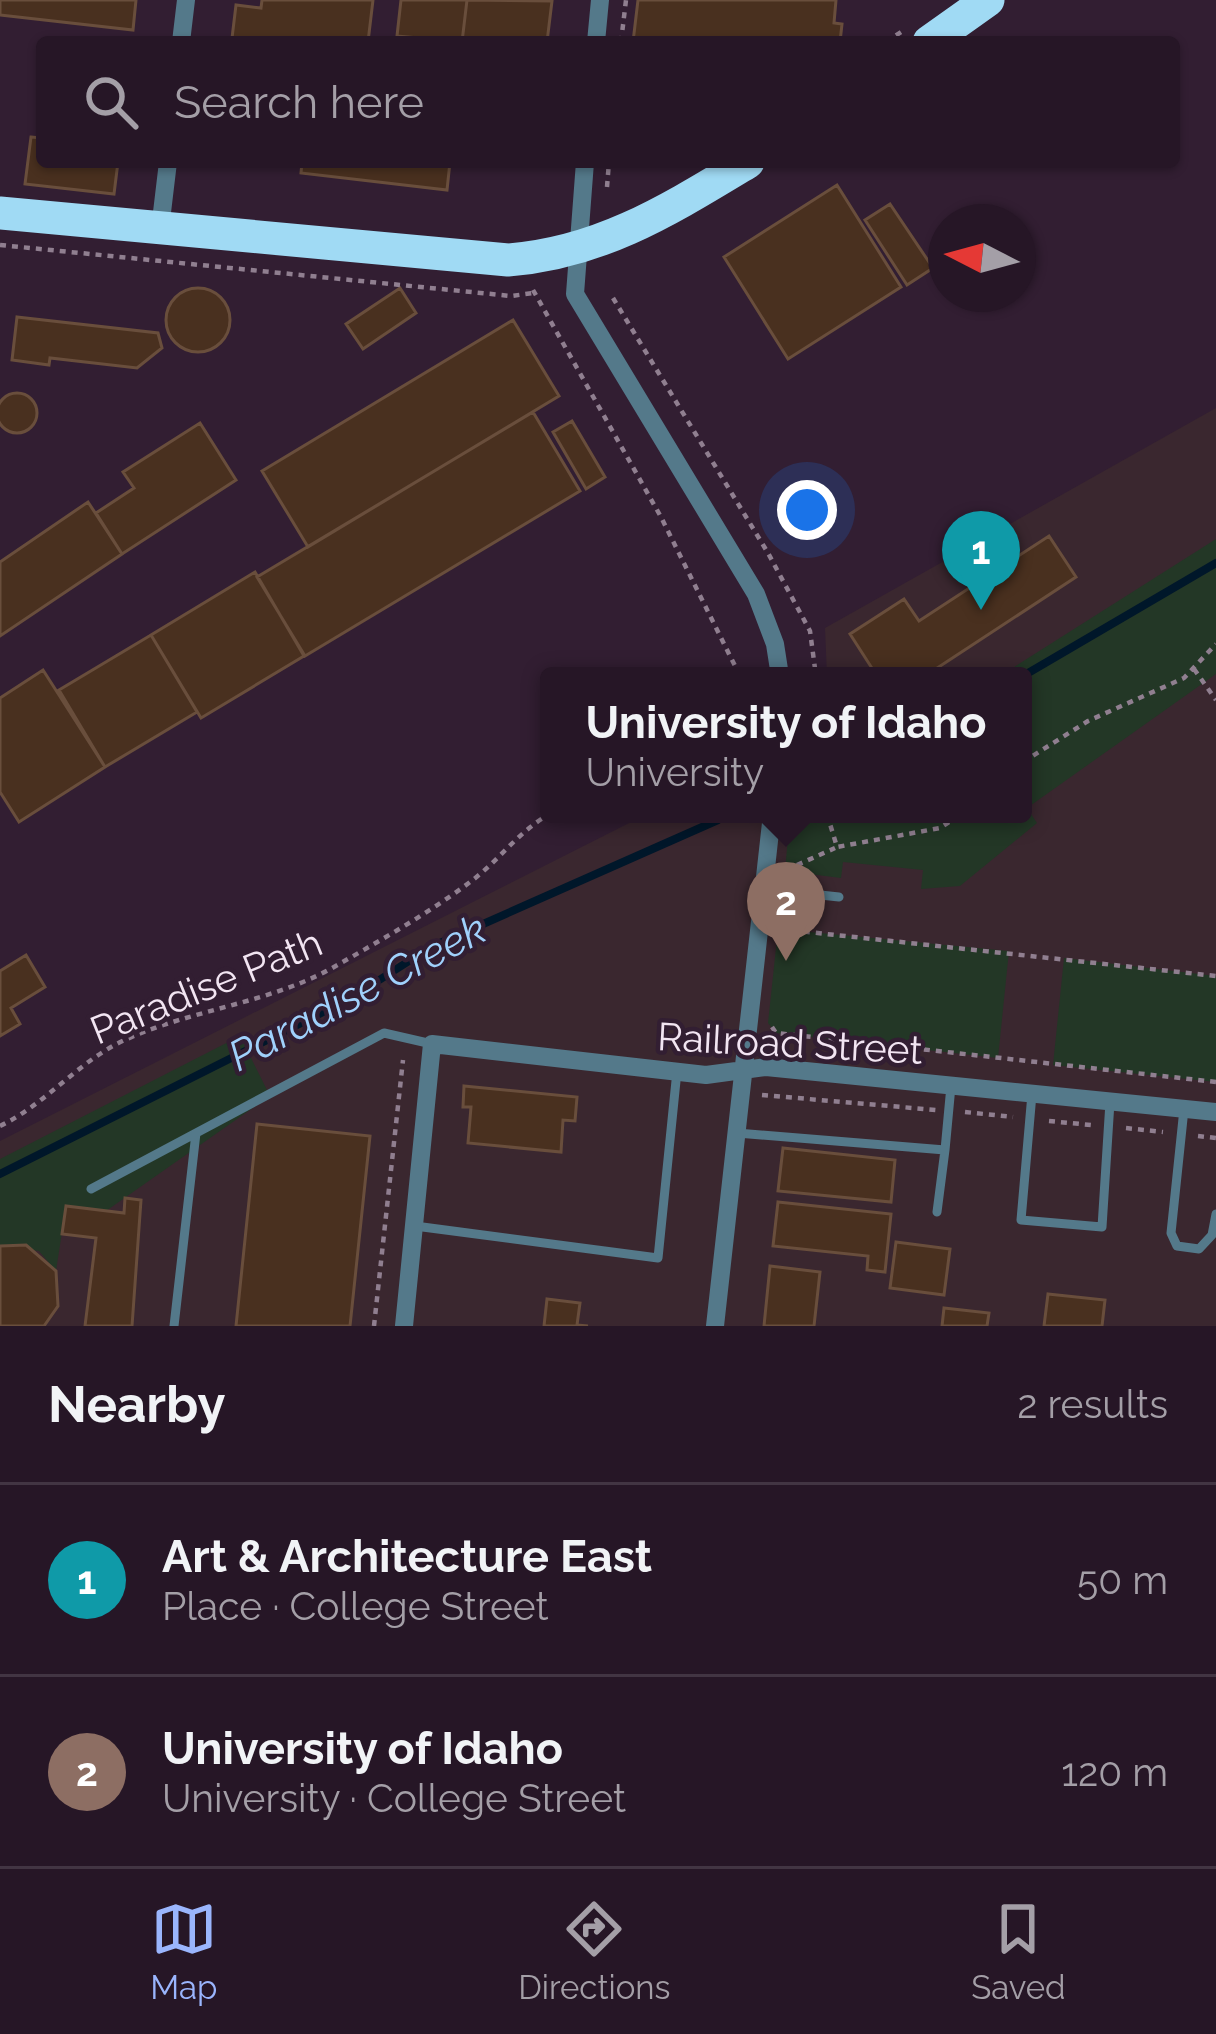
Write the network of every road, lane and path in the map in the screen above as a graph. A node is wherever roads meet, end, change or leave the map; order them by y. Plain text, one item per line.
1 (185, 0) edge
2 (600, 0) edge
3 (626, 0) edge
4 (974, 4) edge
5 (182, 36) edge
6 (597, 36) edge
7 (622, 36) edge
8 (936, 36) edge
9 (167, 168) edge
10 (584, 168) edge
11 (608, 168) edge
12 (738, 168) edge
13 (605, 207) dead end
14 (0, 213) edge
15 (160, 230) junction
16 (0, 245) edge
17 (577, 251) junction
18 (613, 298) dead end
19 (1216, 644) edge
20 (736, 667) edge
21 (779, 667) edge
22 (815, 667) edge
23 (1194, 669) junction
24 (1216, 700) edge
25 (1032, 756) edge
26 (540, 819) edge
27 (771, 823) edge
28 (829, 823) edge
29 (948, 823) edge
30 (764, 889) junction
31 (839, 897) dead end
32 (778, 929) dead end
33 (1216, 976) edge
34 (768, 1023) dead end
35 (432, 1044) junction
36 (403, 1060) dead end
37 (677, 1071) junction
38 (742, 1072) junction
39 (1216, 1082) edge
40 (951, 1086) junction
41 (1032, 1094) junction
42 (757, 1102) dead end
43 (1110, 1102) junction
44 (1184, 1109) junction
45 (948, 1111) junction
46 (1216, 1112) edge
47 (1029, 1119) junction
48 (0, 1126) edge
49 (1109, 1126) junction
50 (196, 1133) junction
51 (736, 1133) junction
52 (1183, 1134) junction
53 (1216, 1138) edge
54 (945, 1150) junction
55 (91, 1189) dead end
56 (937, 1212) dead end
57 (1216, 1214) edge
58 (414, 1226) junction
59 (173, 1326) edge
60 (374, 1326) edge
61 (404, 1326) edge
62 (716, 1326) edge

1 - 5 street
2 - 6 street
3 - 7 path
4 - 8 highway
9 - 15 street
10 - 17 street
11 - 13 path
12 - 17 highway
14 - 15 highway
15 - 17 highway
16 - 20 path
17 - 21 street
18 - 22 path
19 - 23 path
23 - 24 path
23 - 25 path
26 - 48 path, Paradise Path
27 - 30 street
28 - 29 path
30 - 31 lane
30 - 38 street
32 - 33 path
34 - 39 path
35 - 37 street, Railroad Street
35 - 50 lane
35 - 58 street
36 - 60 path
37 - 38 street, Railroad Street
37 - 58 lane
38 - 40 street, Railroad Street
38 - 51 street
40 - 41 street, Railroad Street
40 - 45 lane
41 - 43 street, Railroad Street
41 - 47 lane
42 - 45 path
43 - 44 street, Railroad Street
43 - 49 lane
44 - 46 street, Railroad Street
44 - 52 lane
45 - 47 path
45 - 54 lane
47 - 49 path
47 - 49 lane
49 - 52 path
50 - 55 lane
50 - 59 lane
51 - 54 lane
51 - 62 street
52 - 53 path
52 - 57 lane
54 - 56 lane
58 - 61 street

